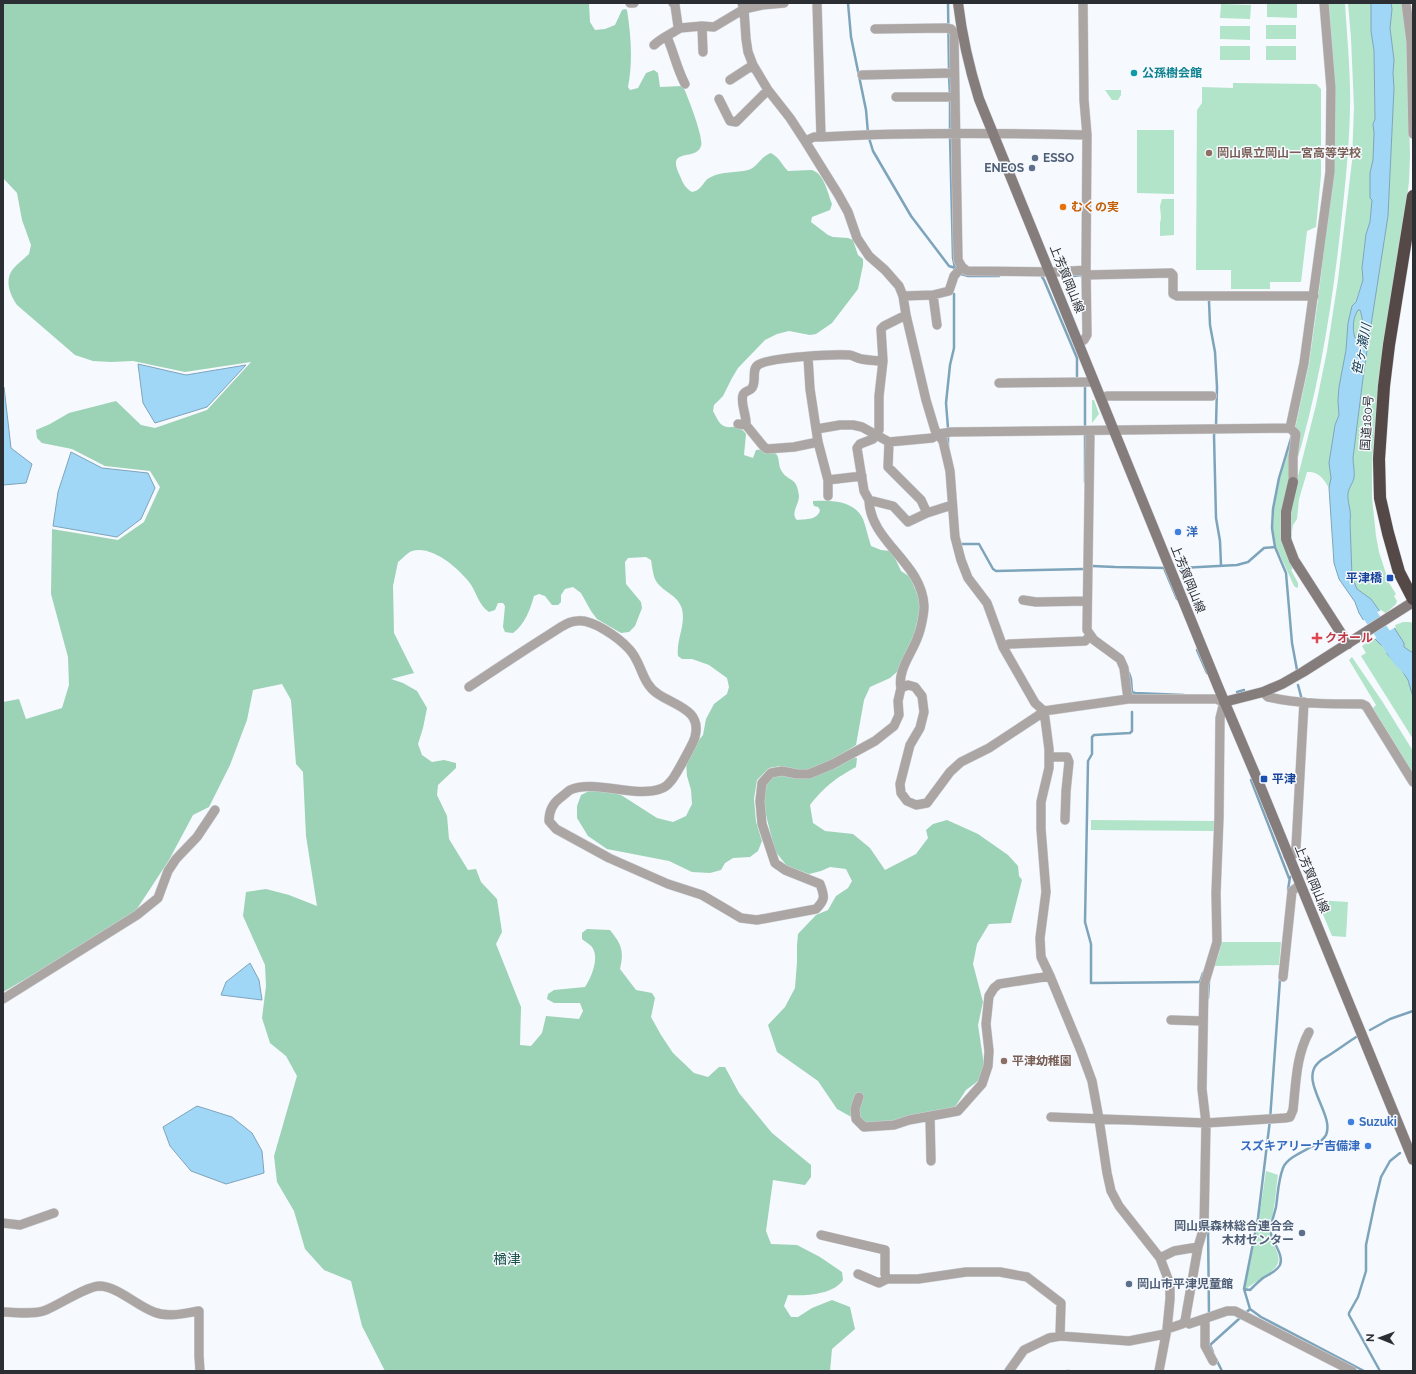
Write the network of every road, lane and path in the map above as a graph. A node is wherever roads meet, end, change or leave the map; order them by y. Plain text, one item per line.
1 (630, 3) edge
2 (634, 3) edge
3 (673, 3) edge
4 (784, 3) edge
5 (817, 3) edge
6 (958, 3) edge
7 (1324, 3) edge
8 (1406, 3) edge
9 (1083, 4) edge
10 (743, 6) edge
11 (702, 26) junction
12 (680, 28) junction
13 (875, 29) dead end
14 (954, 32) junction
15 (667, 37) junction
16 (654, 45) dead end
17 (703, 52) dead end
18 (753, 65) junction
19 (950, 73) junction
20 (862, 75) dead end
21 (730, 80) dead end
22 (685, 84) dead end
23 (768, 90) junction
24 (896, 97) dead end
25 (951, 97) junction
26 (719, 99) dead end
27 (952, 134) junction
28 (994, 134) junction
29 (1413, 134) edge
30 (1084, 135) junction
31 (821, 137) junction
32 (805, 141) junction
33 (1413, 196) edge
34 (962, 268) junction
35 (1050, 271) junction
36 (1084, 271) junction
37 (933, 295) junction
38 (903, 296) junction
39 (1314, 296) junction
40 (906, 316) junction
41 (937, 326) dead end
42 (1079, 342) junction
43 (808, 357) junction
44 (883, 362) junction
45 (1094, 382) junction
46 (999, 383) dead end
47 (1212, 396) dead end
48 (1101, 399) junction
49 (817, 429) junction
50 (1087, 430) junction
51 (1114, 430) junction
52 (1292, 430) junction
53 (939, 434) junction
54 (877, 435) junction
55 (818, 442) junction
56 (889, 442) junction
57 (862, 476) junction
58 (828, 480) junction
59 (1292, 482) joint
60 (828, 496) dead end
61 (869, 500) junction
62 (952, 505) junction
63 (927, 513) junction
64 (1023, 600) dead end
65 (1085, 601) junction
66 (1413, 601) edge
67 (1088, 638) junction
68 (1348, 643) junction
69 (1003, 647) junction
70 (469, 687) dead end
71 (901, 688) junction
72 (1263, 692) junction
73 (1128, 699) junction
74 (1224, 702) junction
75 (1302, 702) junction
76 (1044, 710) junction
77 (1049, 757) junction
78 (1413, 782) edge
79 (215, 810) dead end
80 (1065, 820) dead end
81 (1293, 835) dead end
82 (1281, 839) junction
83 (1288, 856) junction
84 (1300, 885) junction
85 (1050, 976) junction
86 (1284, 977) dead end
87 (3, 999) edge
88 (1171, 1020) dead end
89 (1203, 1021) junction
90 (1309, 1032) dead end
91 (859, 1097) dead end
92 (930, 1117) junction
93 (1051, 1117) dead end
94 (1099, 1118) junction
95 (1208, 1123) junction
96 (1413, 1160) edge
97 (931, 1161) dead end
98 (54, 1213) dead end
99 (3, 1223) edge
100 (821, 1235) dead end
101 (1198, 1247) junction
102 (1160, 1258) junction
103 (858, 1274) dead end
104 (887, 1278) junction
105 (3, 1312) edge
106 (1207, 1318) junction
107 (1185, 1322) junction
108 (1166, 1332) junction
109 (1060, 1336) junction
110 (1213, 1362) dead end
111 (200, 1371) edge
112 (1009, 1371) edge
113 (1159, 1371) edge
114 (1352, 1371) edge

1 - 2 street
3 - 12 street
4 - 10 street
5 - 31 street
6 - 14 main road, 上芳賀岡山線
7 - 39 street
8 - 29 street
9 - 30 street
10 - 11 street
10 - 18 street
11 - 12 street
11 - 17 street
12 - 15 street
13 - 14 street
14 - 19 street
14 - 28 main road, 上芳賀岡山線
15 - 16 street
15 - 22 street
18 - 21 street
18 - 23 street
19 - 20 street
19 - 25 street
23 - 26 street
23 - 32 street
24 - 25 street
25 - 27 street
27 - 28 street
27 - 31 street
27 - 34 street
28 - 30 street
28 - 35 main road, 上芳賀岡山線
30 - 36 street
31 - 32 street
32 - 38 street
33 - 66 highway, 国道180号
34 - 35 street
34 - 37 street
35 - 36 street
35 - 42 main road, 上芳賀岡山線
36 - 39 street
36 - 42 street
37 - 38 street
37 - 41 street
38 - 40 street
39 - 52 street
40 - 44 street
40 - 53 street
42 - 45 main road, 上芳賀岡山線
43 - 44 street
43 - 49 street
43 - 55 street
44 - 54 street
45 - 46 street
45 - 48 main road, 上芳賀岡山線
47 - 48 street
48 - 51 main road, 上芳賀岡山線
49 - 54 street
49 - 55 street
50 - 51 street
50 - 53 street
50 - 65 street
51 - 52 street
51 - 74 main road, 上芳賀岡山線
52 - 59 street
53 - 56 street
53 - 62 street
54 - 56 street
54 - 57 street
55 - 58 street
56 - 63 street
57 - 58 street
57 - 61 street
58 - 60 street
59 - 68 main road
61 - 63 street
61 - 71 street
62 - 63 street
62 - 69 street
64 - 65 street
65 - 67 street
66 - 68 main road
67 - 69 street
67 - 73 street
68 - 72 main road
69 - 76 street
70 - 71 street
71 - 76 street
72 - 74 main road
72 - 75 street
73 - 74 street
73 - 76 street
74 - 82 main road, 上芳賀岡山線
74 - 89 street
75 - 78 street
75 - 83 street
76 - 77 street
77 - 80 street
77 - 85 street
79 - 87 street
81 - 82 street
82 - 83 main road, 上芳賀岡山線
83 - 84 main road, 上芳賀岡山線
84 - 86 street
84 - 96 main road, 上芳賀岡山線
85 - 92 street
85 - 94 street
88 - 89 street
89 - 95 street
90 - 95 street
91 - 92 street
92 - 97 street
93 - 94 street
94 - 95 street
94 - 102 street
95 - 101 street
98 - 99 street
100 - 104 street
101 - 102 street
101 - 107 street
102 - 108 street
103 - 104 street
104 - 109 street
105 - 111 street
106 - 107 street
106 - 110 street
106 - 114 street
107 - 108 street
108 - 109 street
108 - 113 street
109 - 112 street

